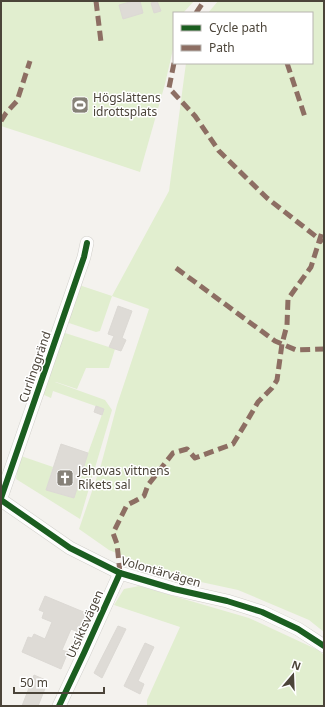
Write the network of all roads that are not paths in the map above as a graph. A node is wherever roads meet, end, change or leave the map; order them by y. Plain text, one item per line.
1 (87, 243) dead end
2 (1, 499) edge
3 (120, 573) junction
4 (324, 646) edge
5 (59, 706) edge

1 - 2 street, Curlinggränd
2 - 3 street, Volontärvägen
3 - 4 street, Volontärvägen
3 - 5 street, Utsiktsvägen

